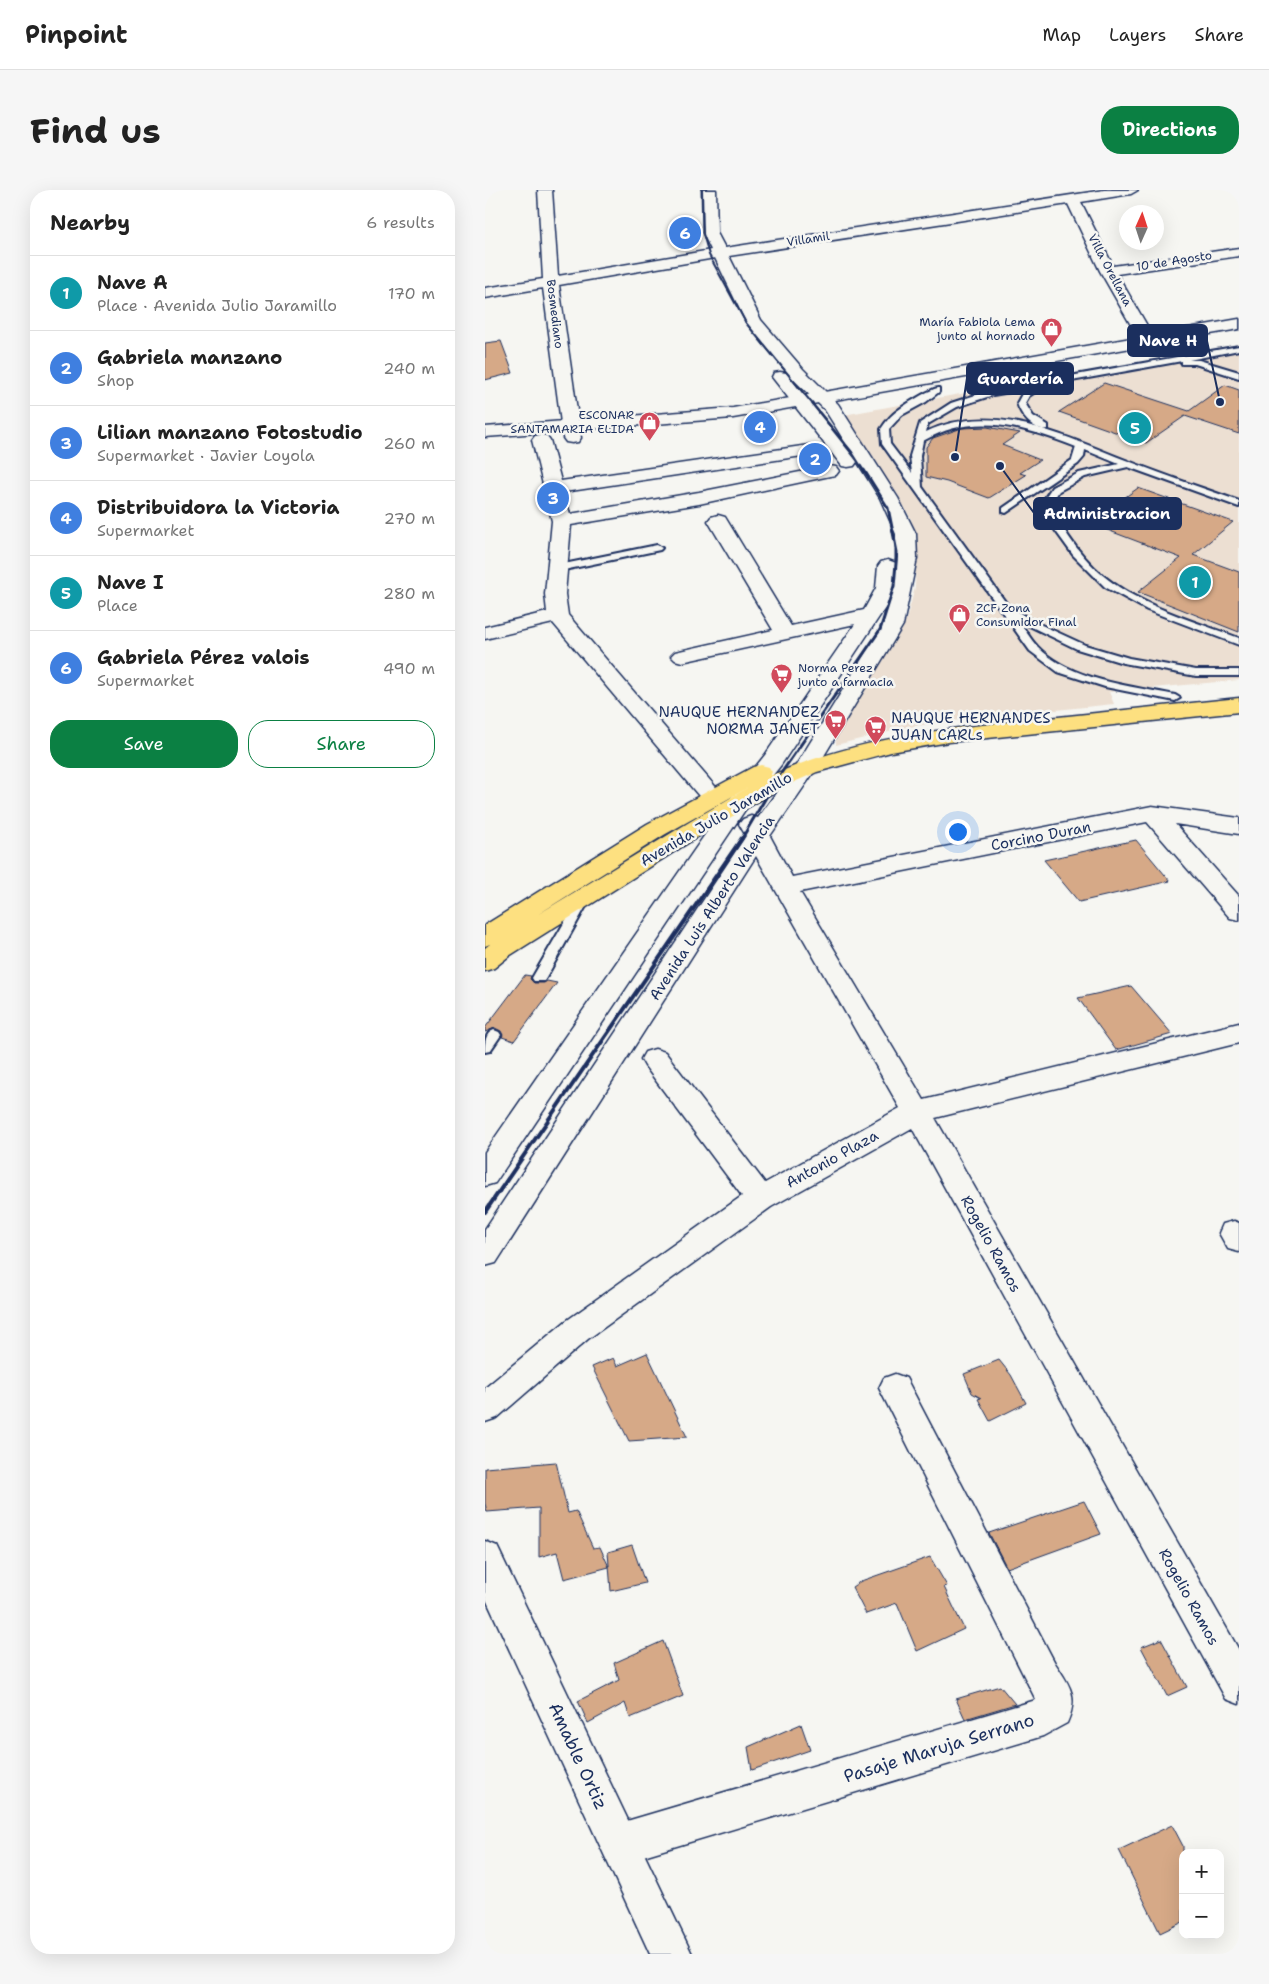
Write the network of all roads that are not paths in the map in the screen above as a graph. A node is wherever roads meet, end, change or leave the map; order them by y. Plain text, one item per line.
1 (545, 190) edge
2 (695, 190) edge
3 (709, 190) edge
4 (1131, 190) edge
5 (1064, 196) edge
6 (1239, 252) edge
7 (719, 253) junction
8 (702, 256) junction
9 (1108, 271) junction
10 (711, 272) dead end
11 (550, 283) junction
12 (485, 293) edge
13 (1239, 324) edge
14 (1239, 336) edge
15 (1148, 340) junction
16 (1239, 346) edge
17 (1165, 361) junction
18 (770, 366) dead end
19 (1239, 375) edge
20 (1043, 383) junction
21 (937, 390) junction
22 (828, 403) junction
23 (805, 408) junction
24 (485, 432) edge
25 (572, 432) junction
26 (541, 440) junction
27 (919, 440) junction
28 (485, 445) edge
29 (1081, 446) junction
30 (809, 450) dead end
31 (1129, 464) junction
32 (830, 470) dead end
33 (917, 487) junction
34 (554, 488) junction
35 (1239, 497) edge
36 (1239, 504) edge
37 (1006, 510) dead end
38 (562, 521) junction
39 (718, 521) dead end
40 (657, 548) dead end
41 (559, 568) junction
42 (1003, 607) junction
43 (872, 614) junction
44 (558, 616) junction
45 (485, 632) edge
46 (785, 634) junction
47 (1239, 642) edge
48 (682, 656) dead end
49 (1239, 673) edge
50 (1239, 692) edge
51 (1175, 698) junction
52 (1239, 705) edge
53 (809, 760) junction
54 (766, 769) junction
55 (725, 801) junction
56 (1152, 813) junction
57 (1239, 826) edge
58 (757, 837) junction
59 (785, 888) junction
60 (585, 897) junction
61 (1239, 912) edge
62 (485, 937) edge
63 (485, 962) edge
64 (539, 978) dead end
65 (1239, 1033) edge
66 (494, 1035) dead end
67 (485, 1047) edge
68 (655, 1059) dead end
69 (917, 1112) junction
70 (485, 1175) edge
71 (761, 1199) junction
72 (485, 1254) edge
73 (895, 1388) dead end
74 (485, 1408) edge
75 (485, 1558) edge
76 (1239, 1686) edge
77 (619, 1843) junction
78 (671, 1954) edge

1 - 11 street, Bosmediano
2 - 8 street
3 - 7 street, Avenida Luis Alberto Valencia
4 - 5 street, Villamil
5 - 7 street, Villamil
5 - 9 street, Villa Orellana
6 - 9 street, 10 de Agosto
7 - 8 street, Villamil
7 - 22 street, Avenida Luis Alberto Valencia
8 - 10 street
8 - 11 street, Villamil
9 - 15 street, Villa Orellana
11 - 12 street, Villamil
11 - 25 street, Bosmediano
13 - 15 street
14 - 21 street
15 - 22 street
16 - 17 lane
17 - 19 lane
17 - 20 lane
18 - 23 street
20 - 27 lane
20 - 35 lane
21 - 22 street
21 - 33 lane
22 - 23 street
22 - 53 street, Avenida Luis Alberto Valencia
23 - 25 street
23 - 43 street
24 - 25 street
25 - 26 street
26 - 28 street
26 - 34 street
27 - 29 lane
27 - 33 lane
29 - 31 lane
29 - 37 lane
30 - 34 street
31 - 36 lane
31 - 47 lane
32 - 38 street
33 - 42 lane
34 - 38 street
38 - 41 street
39 - 46 street
40 - 41 lane
41 - 44 street
42 - 49 lane
42 - 51 lane
43 - 46 street
43 - 54 street
44 - 45 street
44 - 55 street, Rogelio Ramos
46 - 48 street
50 - 51 main road, Avenida Julio Jaramillo
51 - 53 main road, Avenida Julio Jaramillo
52 - 53 main road, Avenida Julio Jaramillo
53 - 54 main road, Avenida Julio Jaramillo
53 - 55 main road, Avenida Julio Jaramillo
53 - 58 street, Avenida Luis Alberto Valencia
54 - 55 main road, Avenida Julio Jaramillo
55 - 58 street, Rogelio Ramos
55 - 60 main road, Avenida Julio Jaramillo
55 - 62 main road, Avenida Julio Jaramillo
55 - 70 street
56 - 57 street, Corcino Duran
56 - 59 street, Corcino Duran
56 - 61 street
58 - 59 street, Rogelio Ramos
58 - 72 street, Avenida Luis Alberto Valencia
59 - 69 street, Rogelio Ramos
60 - 63 main road, Avenida Julio Jaramillo
60 - 64 lane
65 - 69 street, Antonio Plaza
66 - 67 lane
68 - 71 street
69 - 71 street, Antonio Plaza
69 - 76 street, Rogelio Ramos
71 - 74 street, Antonio Plaza
73 - 77 street, Pasaje Maruja Serrano
75 - 77 street, Amable Ortiz
77 - 78 street, Amable Ortiz

